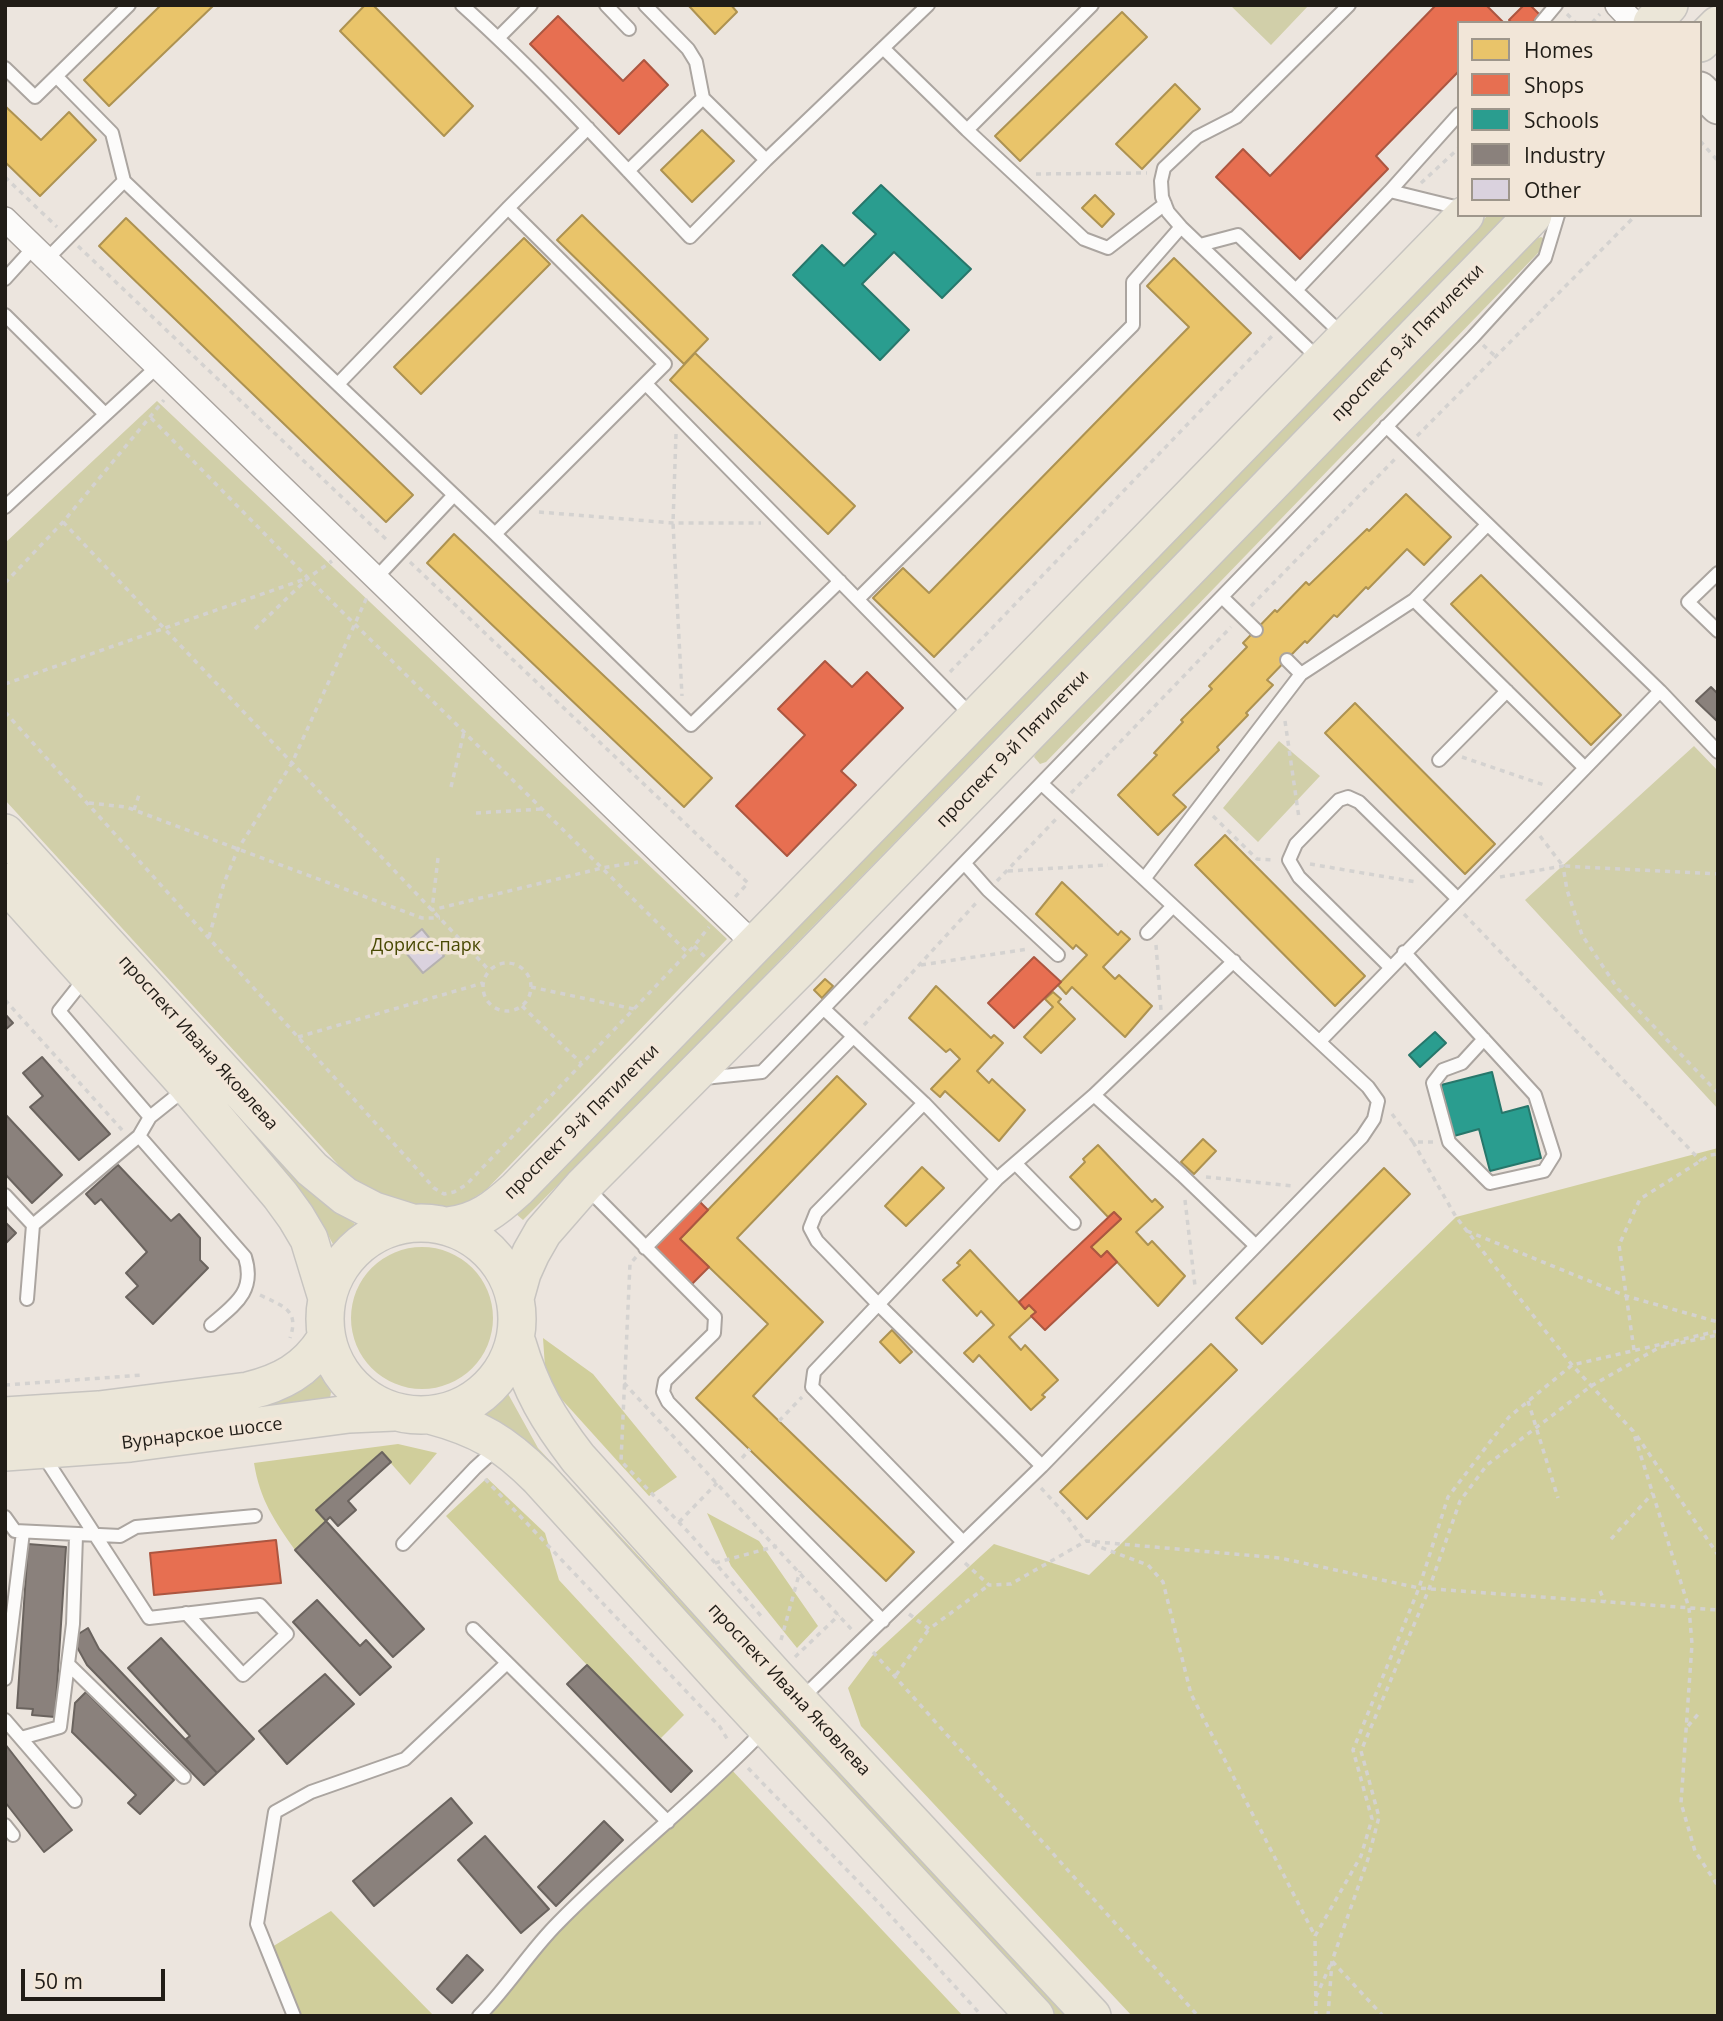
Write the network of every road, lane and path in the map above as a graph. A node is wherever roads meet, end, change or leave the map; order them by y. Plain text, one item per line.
1 (129, 5) edge
2 (462, 5) edge
3 (531, 5) edge
4 (606, 5) edge
5 (645, 5) edge
6 (928, 5) edge
7 (1092, 5) edge
8 (1349, 5) edge
9 (1556, 5) edge
10 (1617, 5) edge
11 (1669, 5) edge
12 (1543, 21) edge
13 (1632, 21) edge
14 (1654, 21) edge
15 (1718, 25) edge
16 (629, 29) dead end
17 (498, 38) junction
18 (1702, 41) edge
19 (883, 48) junction
20 (5, 68) edge
21 (57, 77) junction
22 (1702, 91) edge
23 (703, 97) junction
24 (1718, 107) edge
25 (1457, 116) edge
26 (588, 128) junction
27 (967, 130) junction
28 (1702, 145) edge
29 (1457, 150) edge
30 (766, 160) junction
31 (1718, 161) edge
32 (628, 171) junction
33 (1163, 172) junction
34 (1015, 174) junction
35 (5, 177) edge
36 (124, 181) junction
37 (1390, 191) junction
38 (1408, 195) junction
39 (1164, 204) junction
40 (1457, 207) edge
41 (508, 208) junction
42 (1463, 217) edge
43 (1530, 217) edge
44 (1557, 217) edge
45 (5, 219) edge
46 (1181, 227) junction
47 (68, 237) junction
48 (1200, 245) junction
49 (41, 253) junction
50 (5, 279) edge
51 (1296, 290) junction
52 (5, 315) edge
53 (1284, 324) junction
54 (1333, 350) junction
55 (158, 366) junction
56 (338, 384) junction
57 (646, 384) junction
58 (105, 414) junction
59 (676, 415) junction
60 (1386, 426) junction
61 (453, 496) junction
62 (5, 507) edge
63 (519, 510) junction
64 (63, 522) junction
65 (673, 523) junction
66 (783, 523) junction
67 (1487, 525) junction
68 (495, 534) junction
69 (346, 550) junction
70 (401, 553) junction
71 (1718, 573) edge
72 (308, 578) junction
73 (376, 578) junction
74 (840, 581) junction
75 (5, 583) edge
76 (1222, 597) junction
77 (858, 599) junction
78 (1414, 600) junction
79 (355, 625) junction
80 (163, 628) junction
81 (255, 629) dead end
82 (1256, 629) dead end
83 (1718, 631) edge
84 (1287, 660) dead end
85 (1301, 674) junction
86 (939, 683) junction
87 (5, 684) edge
88 (1507, 691) junction
89 (1660, 691) junction
90 (1282, 699) junction
91 (5, 712) edge
92 (683, 718) junction
93 (975, 719) junction
94 (464, 732) junction
95 (1718, 752) edge
96 (1443, 756) joint
97 (292, 763) junction
98 (1585, 768) junction
99 (1042, 785) junction
100 (451, 787) dead end
101 (1562, 791) junction
102 (141, 792) dead end
103 (89, 803) junction
104 (1201, 804) junction
105 (541, 809) junction
106 (134, 810) junction
107 (476, 813) dead end
108 (1530, 824) junction
109 (5, 833) edge
110 (1302, 837) junction
111 (238, 849) junction
112 (438, 858) dead end
113 (1289, 860) junction
114 (638, 862) dead end
115 (965, 864) junction
116 (1128, 864) junction
117 (1563, 866) junction
118 (602, 868) junction
119 (1006, 871) dead end
120 (1718, 874) edge
121 (1144, 879) junction
122 (1474, 881) junction
123 (5, 882) edge
124 (748, 883) dead end
125 (1446, 887) junction
126 (1455, 900) junction
127 (1173, 906) junction
128 (432, 910) junction
129 (440, 918) junction
130 (1150, 929) joint
131 (209, 937) junction
132 (755, 945) junction
133 (694, 946) dead end
134 (1053, 951) joint
135 (1404, 952) junction
136 (710, 961) dead end
137 (1234, 961) junction
138 (919, 965) dead end
139 (1390, 967) junction
140 (489, 971) junction
141 (89, 974) junction
142 (483, 983) junction
143 (531, 986) junction
144 (5, 1000) edge
145 (522, 1006) junction
146 (634, 1009) junction
147 (824, 1009) junction
148 (1163, 1029) junction
149 (298, 1037) junction
150 (853, 1037) junction
151 (1484, 1040) junction
152 (1320, 1041) junction
153 (582, 1063) junction
154 (690, 1079) junction
155 (188, 1086) junction
156 (1718, 1093) edge
157 (1094, 1095) junction
158 (1378, 1101) junction
159 (924, 1103) junction
160 (150, 1117) junction
161 (139, 1136) junction
162 (1413, 1142) junction
163 (1449, 1142) junction
164 (1718, 1154) edge
165 (1701, 1161) junction
166 (1016, 1164) junction
167 (1182, 1175) junction
168 (997, 1179) junction
169 (584, 1185) junction
170 (1312, 1188) junction
171 (5, 1195) edge
172 (412, 1223) junction
173 (1074, 1223) dead end
174 (33, 1225) junction
175 (448, 1226) junction
176 (1467, 1230) junction
177 (1256, 1245) junction
178 (645, 1248) junction
179 (246, 1289) junction
180 (1626, 1296) junction
181 (327, 1298) junction
182 (515, 1298) junction
183 (27, 1299) dead end
184 (878, 1304) junction
185 (1197, 1308) junction
186 (1718, 1322) edge
187 (211, 1325) dead end
188 (1718, 1333) edge
189 (326, 1340) junction
190 (517, 1343) junction
191 (288, 1344) dead end
192 (1634, 1350) junction
193 (1572, 1365) junction
194 (144, 1374) dead end
195 (624, 1383) junction
196 (5, 1385) edge
197 (1591, 1386) junction
198 (812, 1387) junction
199 (1528, 1401) junction
200 (414, 1414) junction
201 (5, 1416) edge
202 (779, 1421) dead end
203 (1535, 1428) junction
204 (1633, 1431) junction
205 (22, 1451) edge
206 (488, 1456) junction
207 (1042, 1466) junction
208 (732, 1469) junction
209 (1031, 1477) junction
210 (717, 1483) junction
211 (1653, 1493) junction
212 (1558, 1498) dead end
213 (255, 1516) dead end
214 (5, 1517) edge
215 (679, 1522) junction
216 (23, 1532) junction
217 (95, 1534) junction
218 (76, 1536) junction
219 (1611, 1539) dead end
220 (1086, 1541) junction
221 (403, 1544) dead end
222 (777, 1546) junction
223 (958, 1547) junction
224 (1718, 1555) edge
225 (715, 1563) junction
226 (800, 1571) junction
227 (989, 1585) junction
228 (1419, 1588) junction
229 (1429, 1589) junction
230 (1600, 1591) dead end
231 (1605, 1602) junction
232 (898, 1605) junction
233 (1689, 1608) junction
234 (1718, 1610) edge
235 (186, 1613) junction
236 (839, 1615) junction
237 (765, 1620) dead end
238 (883, 1622) junction
239 (473, 1629) dead end
240 (929, 1629) junction
241 (773, 1630) dead end
242 (781, 1640) junction
243 (862, 1640) junction
244 (507, 1663) junction
245 (68, 1664) junction
246 (895, 1675) junction
247 (5, 1679) edge
248 (1203, 1700) dead end
249 (799, 1702) junction
250 (1195, 1703) junction
251 (1699, 1713) dead end
252 (5, 1720) edge
253 (767, 1727) junction
254 (1686, 1727) junction
255 (21, 1738) junction
256 (738, 1757) junction
257 (184, 1777) dead end
258 (75, 1801) dead end
259 (668, 1822) junction
260 (1718, 1886) edge
261 (1315, 1936) junction
262 (1332, 1961) junction
263 (1315, 1999) junction
264 (294, 2016) edge
265 (479, 2016) edge
266 (982, 2016) edge
267 (1035, 2016) edge
268 (1092, 2016) edge
269 (1198, 2016) edge
270 (1315, 2016) edge
271 (1328, 2016) edge
272 (1383, 2016) edge

1 - 21 lane
2 - 17 lane
3 - 17 lane
4 - 16 lane
5 - 23 lane
6 - 19 lane
7 - 27 lane
8 - 33 lane
9 - 12 lane
10 - 13 street
11 - 14 main road
15 - 18 main road
17 - 26 lane
19 - 27 lane
19 - 30 lane
20 - 21 lane
21 - 36 lane
22 - 24 street
23 - 30 lane
23 - 32 lane
25 - 37 lane
26 - 32 lane
26 - 41 lane
27 - 34 lane
28 - 31 path
29 - 38 path
30 - 32 lane
33 - 34 path
33 - 39 lane
34 - 39 lane
35 - 47 path
36 - 47 lane
36 - 56 lane
37 - 38 lane
37 - 51 lane
38 - 40 lane
39 - 46 lane
41 - 56 lane
41 - 57 lane
42 - 54 main road, проспект 9-й Пятилетки
43 - 154 main road, проспект 9-й Пятилетки
44 - 60 lane
45 - 49 street
46 - 48 lane
46 - 77 lane
47 - 49 lane
47 - 70 path
48 - 51 lane
48 - 53 lane
49 - 50 lane
49 - 55 street
51 - 54 lane
52 - 58 lane
53 - 54 lane
53 - 86 path
54 - 93 main road, проспект 9-й Пятилетки
55 - 58 lane
55 - 69 street
56 - 61 lane
57 - 59 lane
57 - 63 lane
58 - 62 lane
59 - 65 path
59 - 66 lane
60 - 67 lane
60 - 76 lane
61 - 68 lane
61 - 70 lane
63 - 65 path
63 - 68 lane
64 - 72 path
64 - 75 path
64 - 80 path
65 - 66 path
65 - 92 path
66 - 74 lane
67 - 78 lane
67 - 89 lane
68 - 92 lane
69 - 72 path
69 - 73 street
70 - 73 lane
70 - 124 path
71 - 83 lane
72 - 79 path
72 - 80 path
72 - 81 path
73 - 79 path
73 - 132 street
74 - 77 lane
74 - 92 lane
76 - 82 lane
76 - 99 lane
77 - 86 lane
78 - 85 lane
78 - 88 lane
79 - 94 path
79 - 97 path
80 - 87 path
80 - 97 path
84 - 85 lane
85 - 90 lane
86 - 93 lane
88 - 96 lane
88 - 98 lane
89 - 95 lane
89 - 98 lane
90 - 104 lane
90 - 110 path
91 - 103 path
93 - 132 main road, проспект 9-й Пятилетки
94 - 100 path
94 - 105 path
96 - 101 path
97 - 111 path
97 - 128 path
98 - 101 lane
99 - 115 lane
99 - 116 lane
101 - 108 lane
102 - 106 path
103 - 106 path
103 - 131 path
104 - 113 path
104 - 121 lane
105 - 107 path
105 - 118 path
106 - 111 path
108 - 117 path
108 - 122 lane
109 - 172 main road, проспект Ивана Яковлева
110 - 113 lane
110 - 125 lane
111 - 129 path
111 - 131 path
112 - 128 path
113 - 125 path
113 - 139 lane
114 - 118 path
115 - 134 lane
115 - 147 lane
116 - 119 path
116 - 121 lane
117 - 120 path
117 - 122 path
117 - 156 path
118 - 128 path
118 - 146 path
121 - 127 lane
122 - 126 lane
123 - 141 main road, проспект Ивана Яковлева
125 - 126 lane
126 - 135 lane
126 - 165 path
127 - 130 lane
127 - 137 lane
128 - 129 path
129 - 140 path
130 - 148 path
131 - 149 path
132 - 175 main road, проспект 9-й Пятилетки
133 - 136 path
134 - 138 path
135 - 139 lane
135 - 151 lane
137 - 148 lane
137 - 152 lane
139 - 152 lane
140 - 142 path
140 - 143 path
141 - 155 main road, проспект Ивана Яковлева
141 - 160 lane
142 - 145 path
142 - 149 path
143 - 145 path
143 - 146 path
144 - 161 path
145 - 153 path
146 - 153 path
147 - 150 lane
147 - 154 lane
148 - 157 lane
149 - 153 path
150 - 159 lane
150 - 178 lane
151 - 163 lane
151 - 163 lane
152 - 158 lane
154 - 169 main road, проспект 9-й Пятилетки
155 - 160 lane
155 - 181 main road, проспект Ивана Яковлева
157 - 166 lane
157 - 167 lane
158 - 162 path
158 - 170 lane
159 - 168 lane
159 - 184 lane
160 - 161 lane
161 - 174 lane
161 - 179 lane
162 - 163 path
162 - 176 path
164 - 165 path
165 - 180 path
166 - 168 lane
166 - 173 lane
167 - 170 path
167 - 177 lane
167 - 185 path
168 - 184 lane
169 - 178 lane
169 - 182 main road, проспект 9-й Пятилетки
170 - 177 lane
171 - 174 lane
172 - 175 main road
172 - 181 main road
174 - 183 lane
175 - 182 main road
176 - 180 path
176 - 193 path
177 - 185 lane
178 - 195 path
178 - 208 lane
179 - 187 lane
179 - 191 path
180 - 186 path
180 - 192 path
181 - 189 main road
182 - 190 main road
184 - 198 lane
184 - 207 lane
185 - 207 lane
188 - 192 path
188 - 197 path
189 - 200 main road
189 - 201 main road, Вурнарское шоссе
190 - 200 main road
190 - 249 main road, проспект Ивана Яковлева
192 - 193 path
193 - 197 path
193 - 199 path
194 - 196 path
195 - 210 path
195 - 215 path
197 - 203 path
197 - 204 path
198 - 202 path
198 - 223 lane
199 - 203 path
199 - 228 path
200 - 205 main road, Вурнарское шоссе
200 - 206 main road
203 - 212 path
203 - 229 path
204 - 211 path
204 - 224 path
205 - 217 lane
206 - 221 lane
206 - 253 main road
206 - 256 path
207 - 209 lane
208 - 210 path
208 - 238 lane
209 - 220 path
209 - 223 lane
210 - 215 path
210 - 222 path
211 - 219 path
211 - 233 path
213 - 217 lane
214 - 216 lane
215 - 225 path
216 - 218 lane
216 - 247 lane
217 - 218 lane
217 - 235 lane
218 - 245 lane
220 - 227 path
220 - 228 path
220 - 250 path
222 - 225 path
222 - 226 path
223 - 227 path
223 - 232 lane
225 - 237 path
226 - 236 path
226 - 242 path
227 - 240 path
228 - 229 path
228 - 261 path
229 - 231 path
229 - 262 path
230 - 231 path
231 - 233 path
232 - 238 lane
232 - 240 path
233 - 234 path
233 - 254 path
235 - 235 lane
236 - 242 path
236 - 243 path
238 - 243 lane
239 - 244 lane
240 - 246 path
241 - 242 path
243 - 246 path
243 - 249 lane
244 - 259 lane
244 - 264 lane
245 - 255 lane
245 - 257 lane
246 - 269 path
248 - 250 path
249 - 268 main road, проспект Ивана Яковлева
250 - 261 path
251 - 254 path
252 - 255 lane
253 - 256 lane
253 - 267 main road
254 - 260 path
255 - 258 lane
256 - 259 lane
256 - 266 path
259 - 265 lane
261 - 263 path
262 - 263 path
262 - 271 path
262 - 272 path
263 - 270 path

